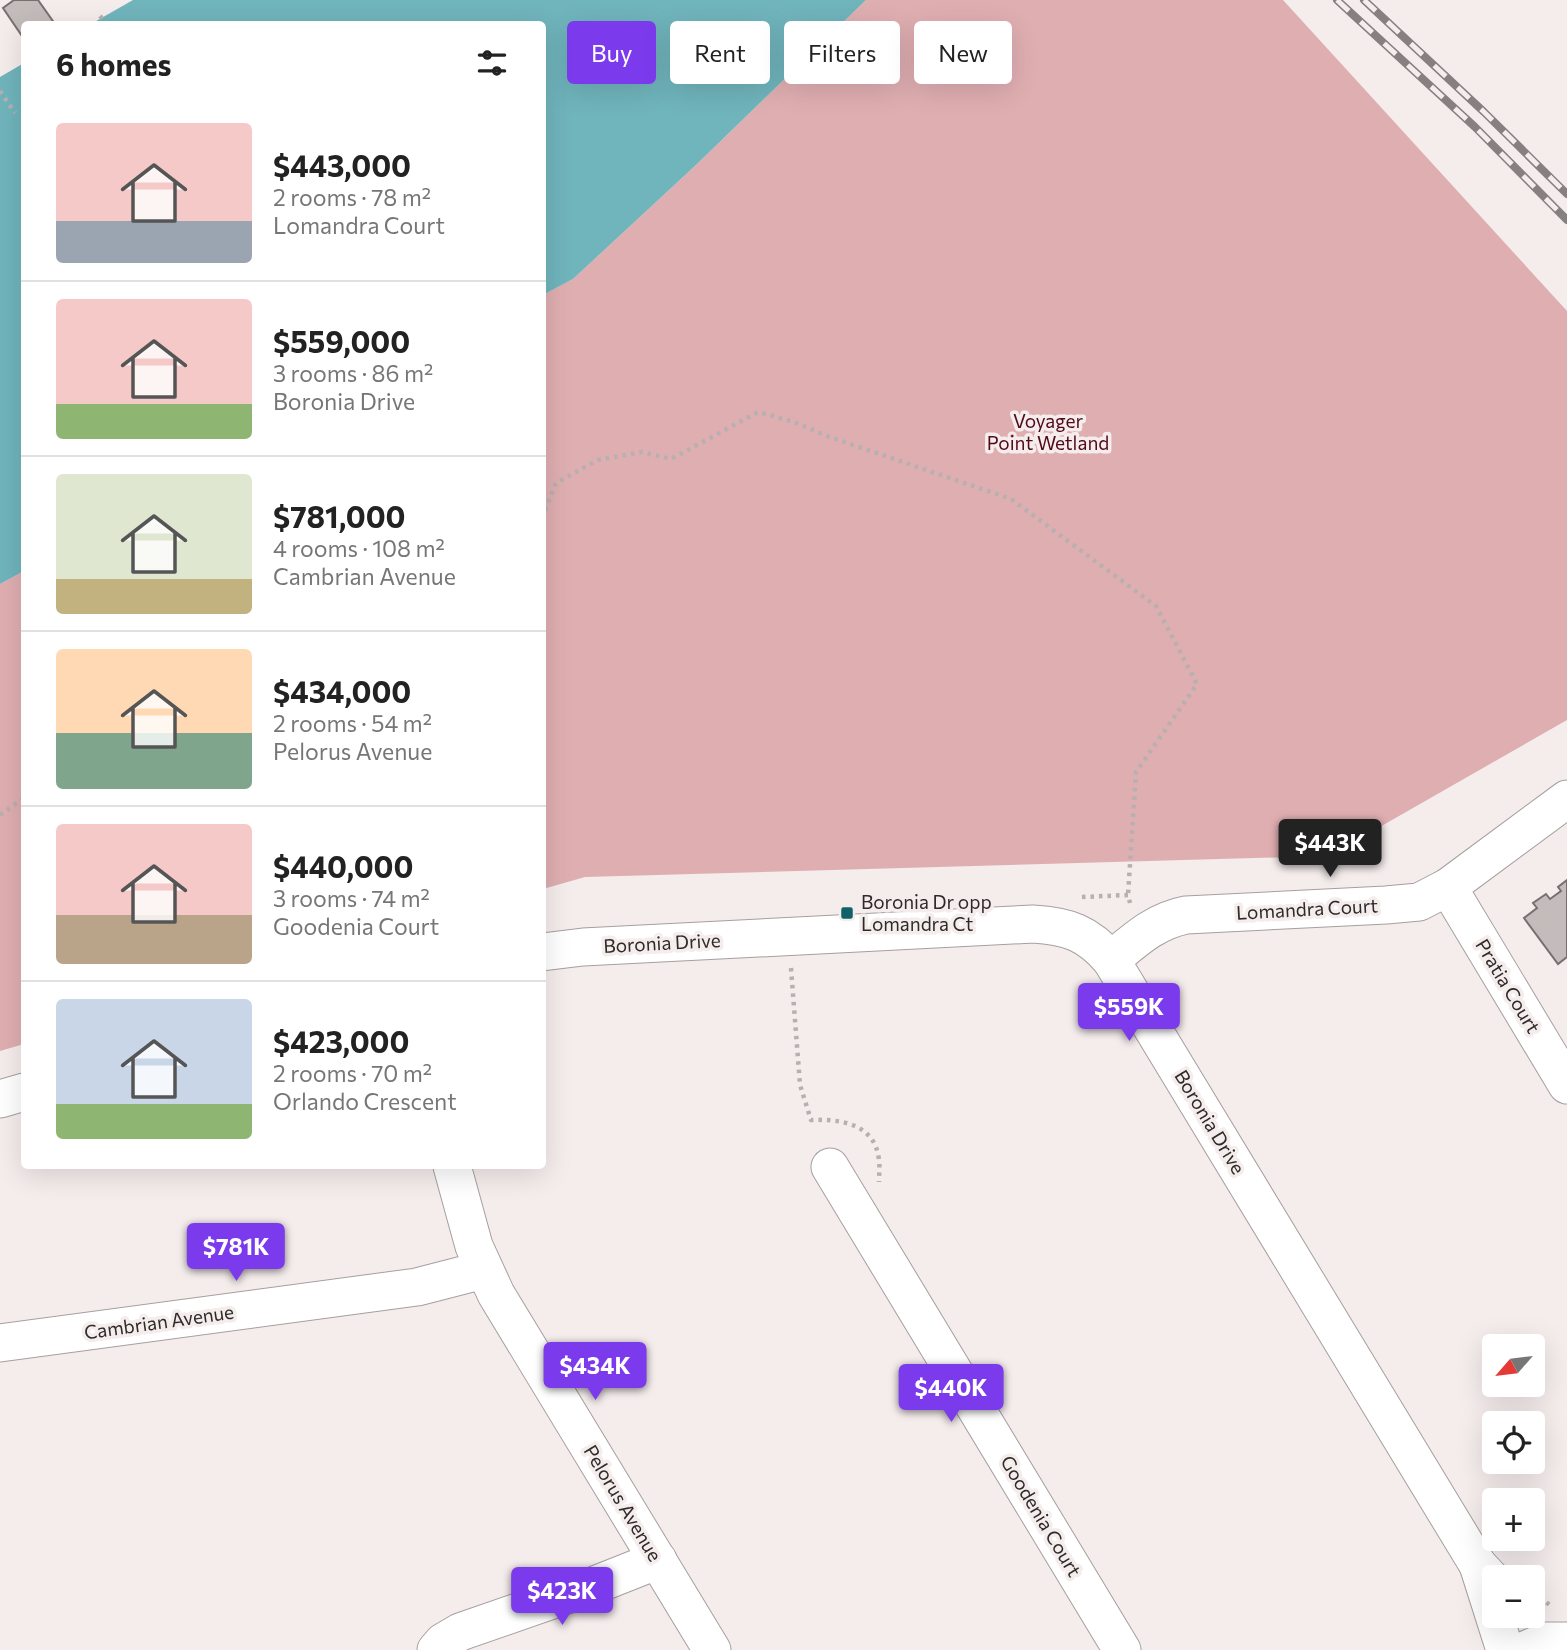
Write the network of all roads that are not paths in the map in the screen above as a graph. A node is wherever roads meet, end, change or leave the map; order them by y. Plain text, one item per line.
1 (1567, 799) edge
2 (1448, 887) junction
3 (1125, 948) junction
4 (546, 952) edge
5 (1567, 1085) edge
6 (21, 1093) edge
7 (0, 1099) edge
8 (830, 1167) dead end
9 (453, 1169) edge
10 (483, 1270) junction
11 (0, 1343) edge
12 (658, 1560) junction
13 (1482, 1566) edge
14 (1545, 1617) edge
15 (1500, 1628) edge
16 (1565, 1641) edge
17 (436, 1650) edge
18 (712, 1650) edge
19 (1122, 1650) edge
20 (1505, 1650) edge
21 (1525, 1650) edge

1 - 2 street, Lomandra Court
2 - 3 street, Lomandra Court
2 - 5 street, Pratia Court
3 - 4 street, Boronia Drive
3 - 13 street, Boronia Drive
6 - 7 street
8 - 19 street, Goodenia Court
9 - 10 street, Pelorus Avenue
10 - 11 street, Cambrian Avenue
10 - 12 street, Pelorus Avenue
12 - 17 street
12 - 18 street, Pelorus Avenue
14 - 16 street
15 - 20 street, Boronia Drive
16 - 21 street

